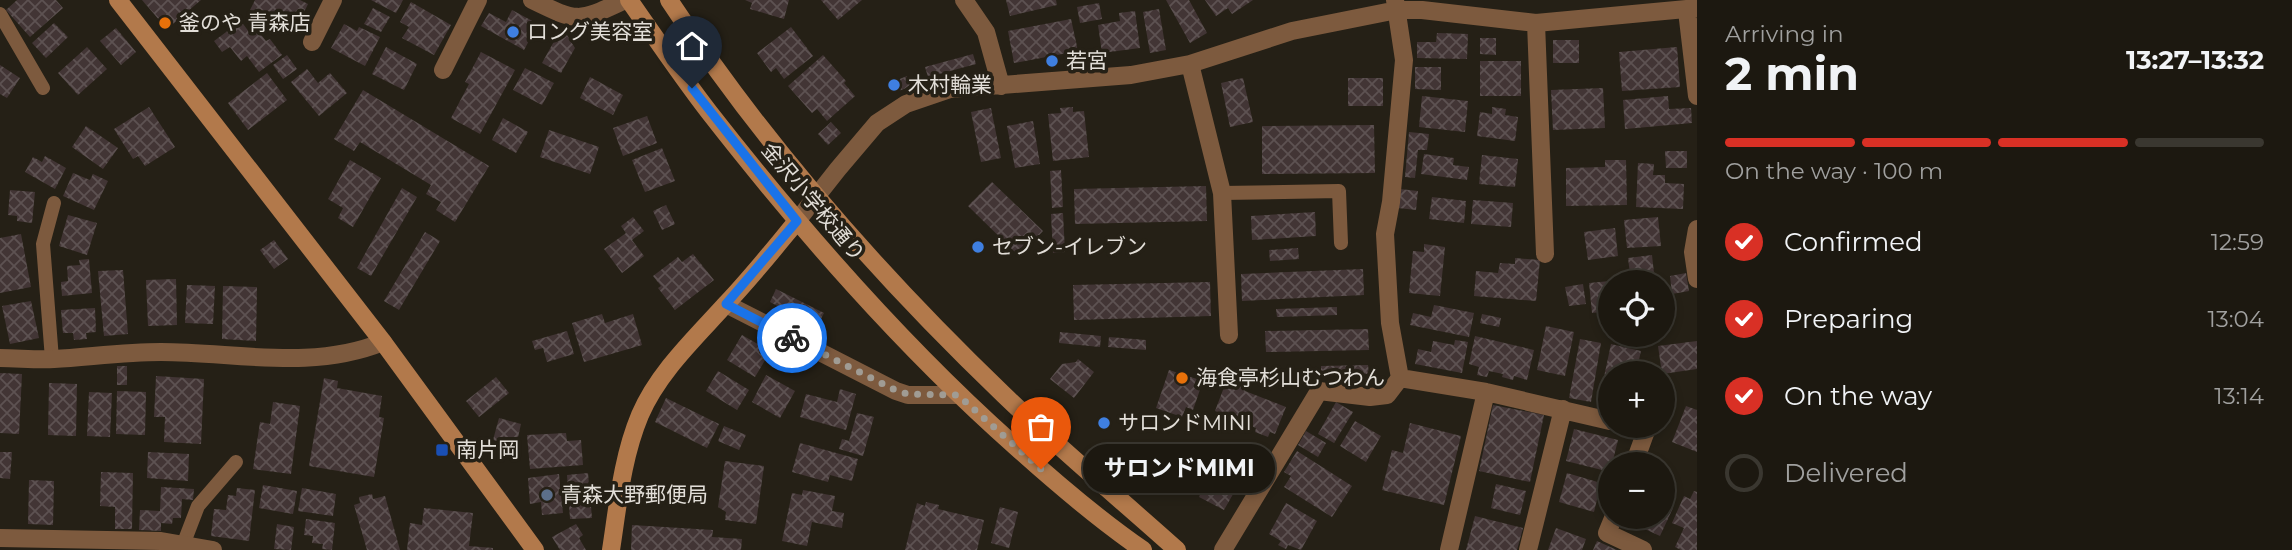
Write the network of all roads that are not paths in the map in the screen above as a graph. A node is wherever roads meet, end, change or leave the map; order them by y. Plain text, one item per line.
1 (333, 0) edge
2 (478, 0) edge
3 (532, 0) edge
4 (627, 0) edge
5 (669, 0) edge
6 (964, 0) edge
7 (123, 2) edge
8 (1396, 5) edge
9 (1683, 8) edge
10 (0, 14) edge
11 (1536, 23) junction
12 (312, 42) dead end
13 (1190, 64) junction
14 (443, 70) dead end
15 (1001, 86) junction
16 (43, 88) dead end
17 (1697, 96) edge
18 (1222, 192) junction
19 (816, 197) junction
20 (54, 203) dead end
21 (797, 221) junction
22 (1696, 235) edge
23 (1342, 243) dead end
24 (1545, 254) dead end
25 (1697, 279) edge
26 (726, 304) junction
27 (1229, 335) dead end
28 (383, 342) junction
29 (0, 358) edge
30 (52, 359) junction
31 (1399, 378) junction
32 (1486, 392) junction
33 (958, 395) junction
34 (1563, 409) junction
35 (1598, 418) edge
36 (236, 462) dead end
37 (1609, 529) edge
38 (0, 538) edge
39 (183, 545) junction
40 (161, 546) edge
41 (213, 550) edge
42 (535, 550) edge
43 (611, 550) edge
44 (1143, 550) edge
45 (1177, 550) edge
46 (1223, 550) edge
47 (1449, 550) edge
48 (1528, 550) edge
49 (1643, 550) edge

1 - 12 street
2 - 14 street
3 - 4 street
4 - 21 street, 金沢小学校通り
5 - 19 street, 金沢小学校通り
6 - 15 street
7 - 28 street
8 - 11 street
8 - 13 street
8 - 31 street
9 - 11 street
9 - 17 street
10 - 16 lane
11 - 24 street
13 - 15 street
13 - 18 street
15 - 19 street
18 - 23 lane
18 - 27 street
19 - 21 street
19 - 45 street, 金沢小学校通り
20 - 30 lane
21 - 26 street
21 - 33 street, 金沢小学校通り
22 - 25 street
26 - 33 street
26 - 43 street
28 - 30 street
28 - 42 street
29 - 30 street
31 - 32 street
31 - 46 street
32 - 34 street
32 - 47 street
33 - 44 street, 金沢小学校通り
34 - 35 street
34 - 48 street
36 - 39 lane
37 - 49 street
38 - 40 street
39 - 40 street
39 - 41 street

